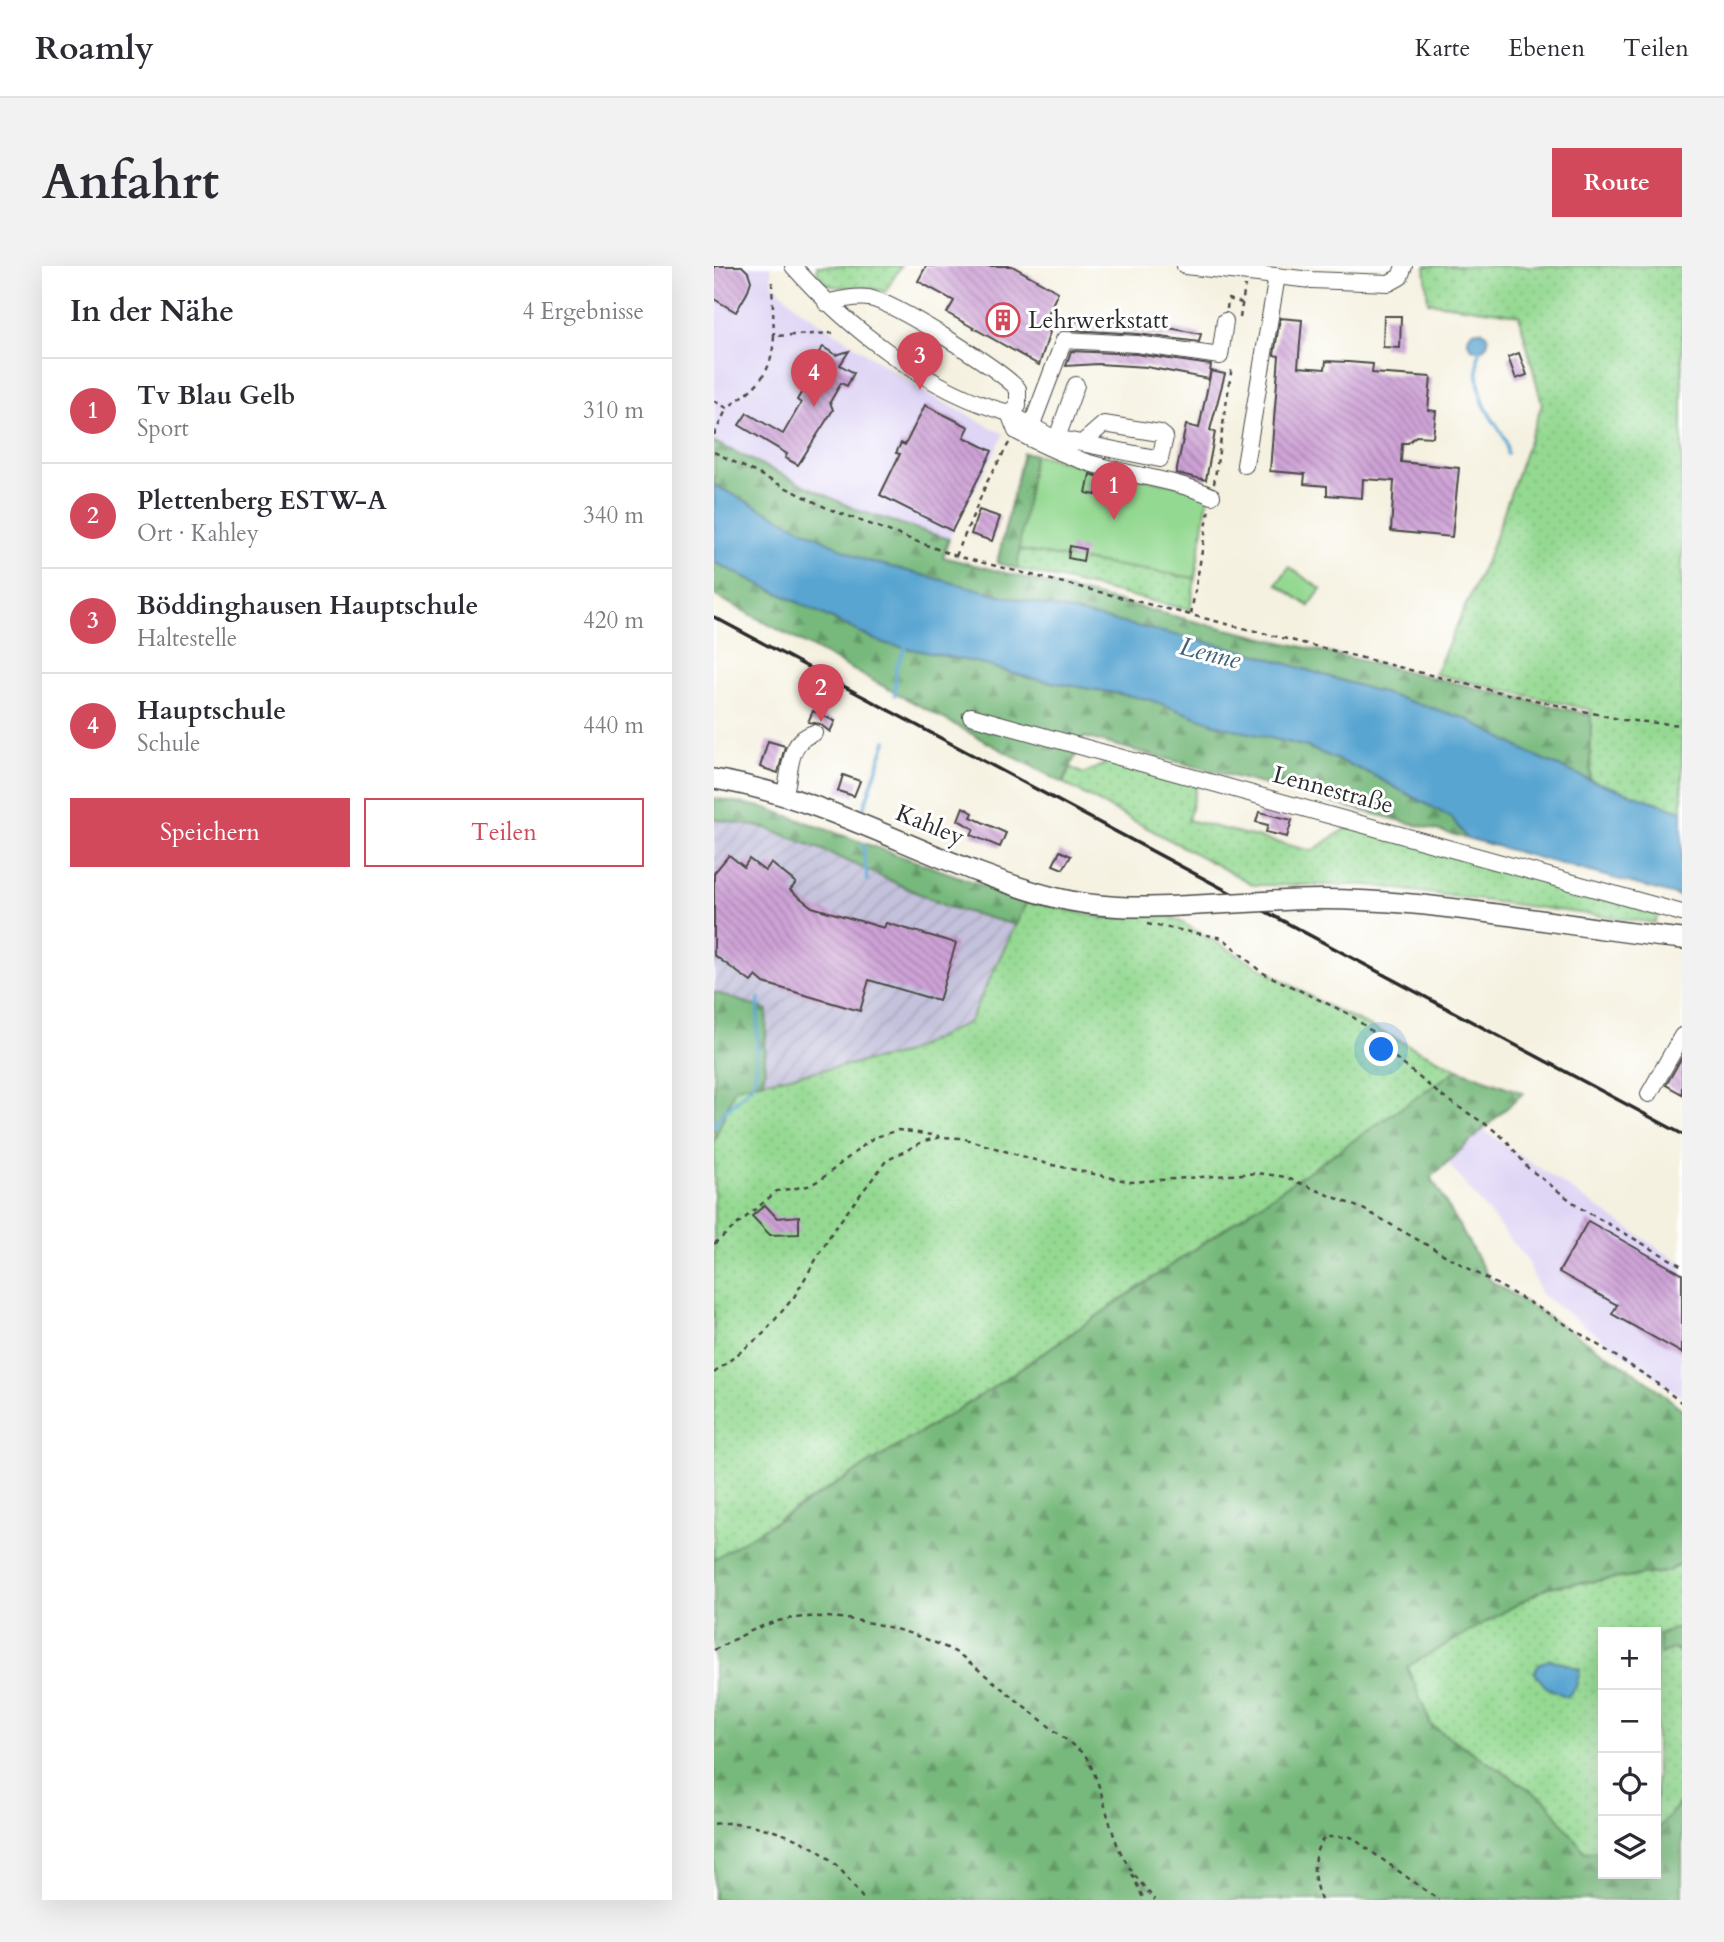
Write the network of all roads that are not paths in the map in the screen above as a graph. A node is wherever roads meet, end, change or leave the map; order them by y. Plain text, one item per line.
1 (793, 266) edge
2 (1185, 266) edge
3 (1369, 266) edge
4 (1404, 266) edge
5 (1277, 276) junction
6 (1365, 282) junction
7 (826, 303) junction
8 (1232, 324) road end
9 (1076, 385) dead end
10 (1009, 413) junction
11 (1023, 429) junction
12 (1057, 438) junction
13 (1082, 443) dead end
14 (1245, 465) dead end
15 (1212, 496) road end
16 (971, 716) dead end
17 (814, 733) dead end
18 (714, 779) edge
19 (784, 796) junction
20 (1682, 913) edge
21 (1682, 939) edge
22 (1682, 1036) edge
23 (1649, 1094) dead end

1 - 7 street
2 - 5 street
3 - 6 street
4 - 6 street
5 - 6 street
5 - 14 street
7 - 10 street
7 - 10 street
8 - 11 street
9 - 12 street
10 - 11 street
11 - 12 street
11 - 15 street
12 - 13 street
16 - 20 street, Lennestraße
17 - 19 street
18 - 19 main road, Kahley
19 - 21 main road, Kahley, bridge
22 - 23 street

